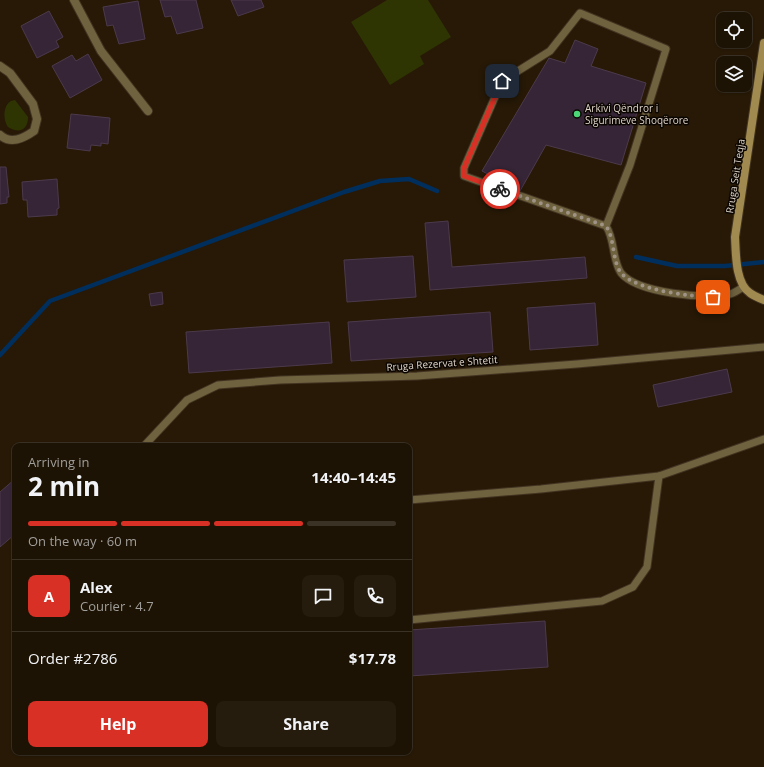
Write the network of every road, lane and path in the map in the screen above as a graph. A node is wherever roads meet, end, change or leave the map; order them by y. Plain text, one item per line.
1 (74, 0) edge
2 (764, 44) edge
3 (0, 66) edge
4 (148, 111) dead end
5 (0, 135) edge
6 (606, 226) junction
7 (743, 284) junction
8 (764, 300) edge
9 (764, 347) edge
10 (764, 439) edge
11 (147, 443) edge
12 (659, 476) junction
13 (412, 500) edge
14 (412, 620) edge

1 - 4 street
2 - 7 street, Rruga Seit Teqja
3 - 5 street
6 - 6 lane
6 - 7 lane
7 - 8 street
9 - 11 lane, Rruga Rezervat e Shtetit
10 - 12 lane
12 - 13 lane
12 - 14 lane

